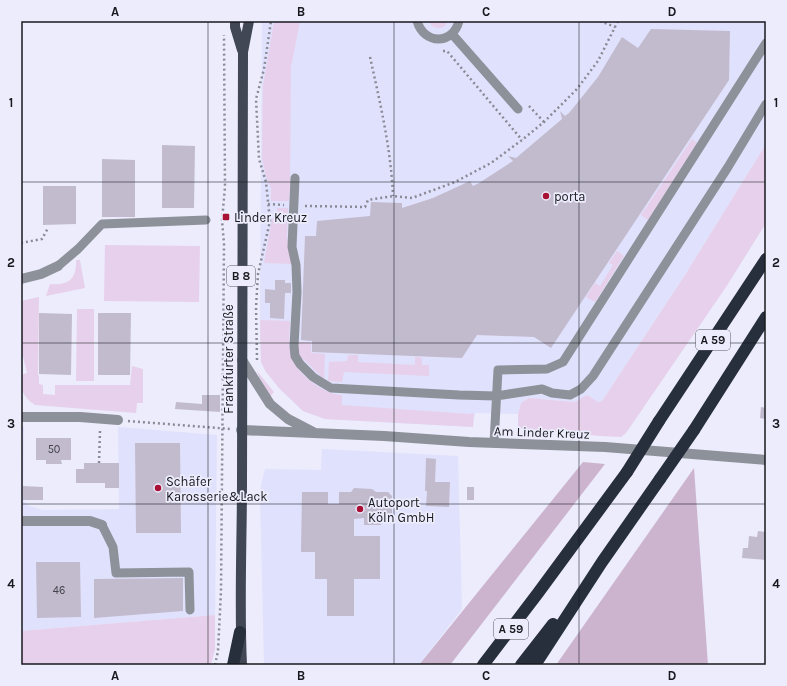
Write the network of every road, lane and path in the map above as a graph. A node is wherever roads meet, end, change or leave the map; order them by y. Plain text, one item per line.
1 (235, 21) edge
2 (249, 21) edge
3 (254, 21) edge
4 (272, 21) edge
5 (417, 21) edge
6 (459, 21) edge
7 (600, 21) edge
8 (618, 21) edge
9 (615, 27) junction
10 (224, 29) dead end
11 (452, 34) junction
12 (766, 43) edge
13 (442, 51) dead end
14 (243, 52) junction
15 (370, 56) dead end
16 (766, 104) edge
17 (518, 109) dead end
18 (522, 140) junction
19 (295, 178) dead end
20 (393, 196) junction
21 (268, 204) junction
22 (294, 206) junction
23 (206, 220) dead end
24 (48, 228) dead end
25 (21, 243) edge
26 (766, 259) edge
27 (58, 266) joint
28 (21, 279) edge
29 (766, 317) edge
30 (242, 360) junction
31 (257, 361) dead end
32 (496, 396) junction
33 (21, 417) edge
34 (101, 418) junction
35 (118, 420) joint
36 (223, 428) junction
37 (241, 430) junction
38 (317, 434) junction
39 (494, 443) junction
40 (766, 460) edge
41 (100, 463) dead end
42 (21, 521) edge
43 (102, 525) joint
44 (602, 562) junction
45 (190, 610) dead end
46 (240, 632) junction
47 (215, 665) edge
48 (233, 665) edge
49 (242, 665) edge
50 (483, 665) edge
51 (521, 665) edge
52 (535, 665) edge

1 - 14 main road, Frankfurter Straße / B 8
2 - 14 main road, Frankfurter Straße / B 8
3 - 14 lane
4 - 21 path
5 - 11 lane
6 - 11 lane
7 - 9 path
8 - 9 path
9 - 18 path
10 - 36 path
11 - 17 lane
12 - 32 lane
13 - 18 path
14 - 30 main road, Frankfurter Straße / B 8
15 - 20 path
16 - 32 lane
18 - 20 path
19 - 22 lane
20 - 22 path
21 - 22 path
21 - 31 path
22 - 32 lane
23 - 27 lane
24 - 25 path
26 - 50 highway, A 59, bridge
27 - 28 street
29 - 44 highway, A 59, bridge
30 - 37 main road, Frankfurter Straße / B 8
30 - 38 street, Am Linder Kreuz
32 - 39 lane
33 - 34 street
34 - 35 street
34 - 41 path
35 - 36 path
36 - 47 path
37 - 38 street, Am Linder Kreuz
37 - 46 main road, Frankfurter Straße / B 8
38 - 39 street, Am Linder Kreuz
39 - 40 street, Am Linder Kreuz
42 - 43 street
43 - 45 lane
44 - 51 highway, A 59
44 - 52 highway
46 - 48 highway
46 - 49 main road, Frankfurter Straße / B 8

